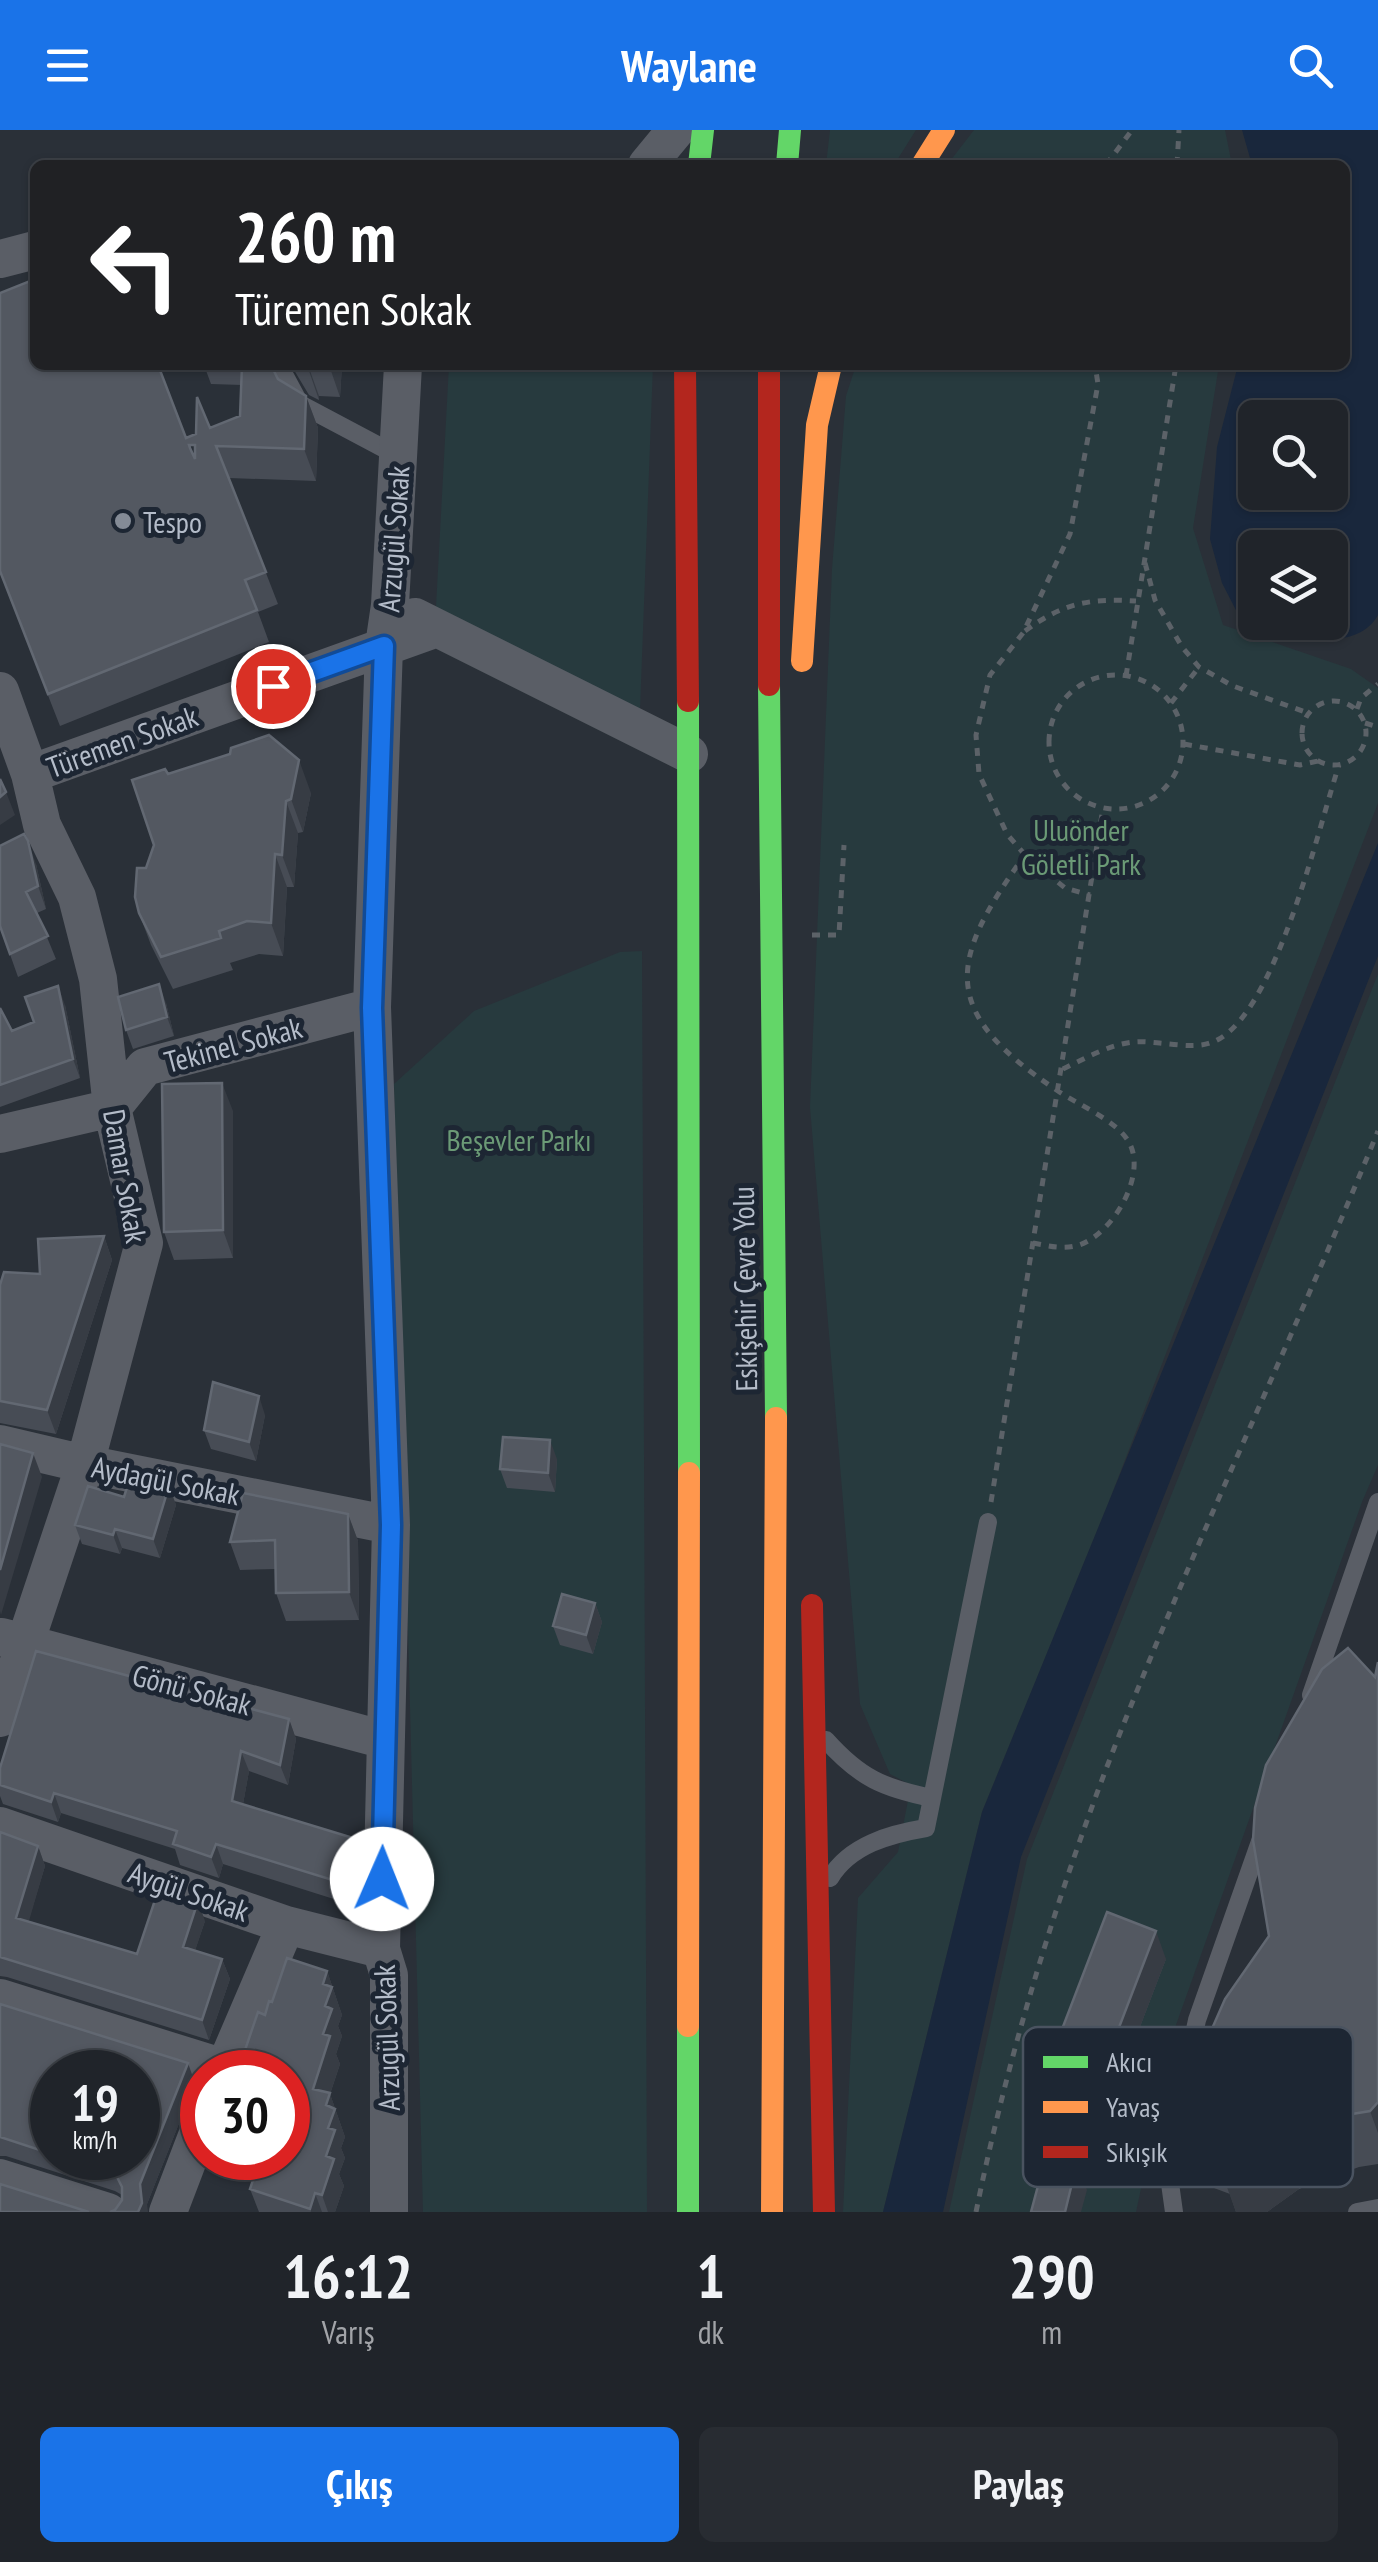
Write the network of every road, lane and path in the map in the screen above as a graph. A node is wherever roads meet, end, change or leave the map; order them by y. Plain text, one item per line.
1 (676, 130) edge
2 (703, 130) edge
3 (790, 130) edge
4 (944, 130) edge
5 (1132, 130) edge
6 (1179, 130) edge
7 (650, 160) edge
8 (700, 160) edge
9 (787, 160) edge
10 (925, 160) edge
11 (1110, 160) edge
12 (1176, 160) edge
13 (30, 251) edge
14 (0, 259) edge
15 (282, 370) edge
16 (403, 370) edge
17 (685, 370) edge
18 (769, 370) edge
19 (830, 370) edge
20 (1096, 370) edge
21 (1175, 370) edge
22 (398, 456) junction
23 (1144, 558) junction
24 (1137, 601) junction
25 (390, 605) junction
26 (437, 628) junction
27 (1023, 633) junction
28 (384, 646) junction
29 (1200, 667) junction
30 (1126, 676) junction
31 (1378, 684) edge
32 (0, 691) edge
33 (800, 692) dead end
34 (1172, 703) junction
35 (1357, 709) junction
36 (1308, 713) junction
37 (1365, 723) junction
38 (1378, 727) edge
39 (1184, 744) junction
40 (690, 754) junction
41 (1318, 761) junction
42 (1339, 765) junction
43 (793, 766) dead end
44 (30, 774) junction
45 (1103, 808) junction
46 (844, 845) dead end
47 (1025, 855) junction
48 (769, 891) junction
49 (1090, 894) junction
50 (839, 935) dead end
51 (372, 1008) junction
52 (1061, 1069) junction
53 (1058, 1092) junction
54 (112, 1108) junction
55 (772, 1130) junction
56 (1378, 1130) edge
57 (0, 1134) edge
58 (796, 1224) dead end
59 (1033, 1244) junction
60 (0, 1444) edge
61 (85, 1464) junction
62 (1378, 1502) edge
63 (988, 1522) joint
64 (391, 1525) junction
65 (811, 1573) dead end
66 (12, 1640) edge
67 (1306, 1707) edge
68 (0, 1718) edge
69 (816, 1728) junction
70 (384, 1740) junction
71 (932, 1798) junction
72 (1268, 1818) edge
73 (0, 1826) edge
74 (819, 1898) junction
75 (286, 1925) junction
76 (382, 1948) junction
77 (0, 1998) edge
78 (1196, 2027) edge
79 (233, 2050) edge
80 (180, 2056) edge
81 (0, 2178) edge
82 (180, 2180) edge
83 (1170, 2187) edge
84 (1378, 2208) edge
85 (108, 2212) edge
86 (168, 2212) edge
87 (390, 2212) edge
88 (688, 2212) edge
89 (772, 2212) edge
90 (824, 2212) edge
91 (976, 2212) edge
92 (1174, 2212) edge
93 (1358, 2212) edge

1 - 7 street
2 - 8 highway
3 - 9 highway
4 - 10 highway
5 - 11 path
6 - 12 path
13 - 14 street
15 - 22 lane
16 - 22 street, Arzugül Sokak
17 - 40 highway, Eskişehir Çevre Yolu
18 - 48 highway, Eskişehir Çevre Yolu
19 - 33 highway
20 - 27 path
21 - 23 path
22 - 25 street, Arzugül Sokak
23 - 24 path
23 - 29 path
24 - 27 path
24 - 30 path
25 - 26 street
25 - 28 street, Arzugül Sokak
26 - 28 street, Türemen Sokak
26 - 40 street
27 - 47 path
28 - 44 street, Türemen Sokak
28 - 51 street, Arzugül Sokak
29 - 34 path
29 - 36 path
30 - 34 path
30 - 45 path
31 - 35 path
32 - 44 street, Damar Sokak
34 - 39 path
35 - 36 path
35 - 37 path
36 - 41 path
37 - 38 path
37 - 42 path
39 - 41 path
39 - 45 path
40 - 88 highway, Eskişehir Çevre Yolu
41 - 42 path
42 - 52 path
43 - 48 highway
44 - 54 street, Damar Sokak
45 - 49 path
46 - 50 path
47 - 49 path
47 - 53 path
48 - 55 highway, Eskişehir Çevre Yolu
49 - 52 path
51 - 54 street, Tekinel Sokak
51 - 64 street, Arzugül Sokak
52 - 53 path
53 - 59 path
53 - 59 path
54 - 57 street
54 - 61 street, Damar Sokak
55 - 58 highway
55 - 89 highway, Eskişehir Çevre Yolu
56 - 91 path
59 - 63 path
60 - 61 street, Aydagül Sokak
61 - 64 street, Aydagül Sokak
61 - 66 street, Damar Sokak
62 - 67 lane
63 - 71 lane
64 - 70 street, Arzugül Sokak
65 - 69 highway
66 - 68 street, Damar Sokak
66 - 70 street, Gönü Sokak
69 - 71 lane
69 - 74 highway
70 - 76 street, Arzugül Sokak
71 - 74 lane
72 - 78 lane
73 - 75 street, Aygül Sokak
74 - 90 highway
75 - 76 street, Aygül Sokak
75 - 79 street
76 - 87 street, Arzugül Sokak
77 - 80 street
81 - 85 street
82 - 86 street
83 - 92 lane
84 - 93 lane

